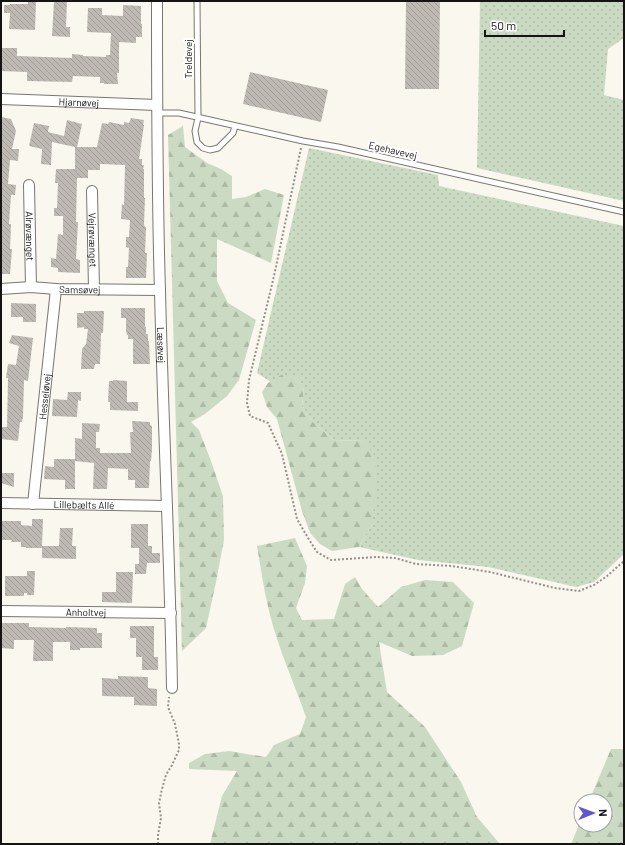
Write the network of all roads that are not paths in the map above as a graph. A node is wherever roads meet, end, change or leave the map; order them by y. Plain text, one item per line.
1 (157, 1) edge
2 (197, 1) edge
3 (1, 99) edge
4 (157, 109) junction
5 (198, 118) junction
6 (235, 126) junction
7 (29, 186) dead end
8 (92, 191) dead end
9 (624, 212) edge
10 (31, 287) junction
11 (1, 289) edge
12 (56, 289) junction
13 (94, 289) junction
14 (160, 290) junction
15 (1, 503) edge
16 (33, 504) junction
17 (167, 506) junction
18 (1, 611) edge
19 (171, 613) junction
20 (172, 688) road end

1 - 4 street, Læsøvej
2 - 5 lane, Treldevej
3 - 4 street, Hjarnøvej
4 - 5 lane, Egehavevej
4 - 14 street, Læsøvej
5 - 6 lane, Egehavevej
5 - 6 lane, Treldevej
6 - 9 lane, Egehavevej
7 - 10 street, Alrøvænget
8 - 13 street, Vejrøvænget
10 - 11 street, Samsøvej
10 - 12 street, Samsøvej
12 - 13 street, Samsøvej
12 - 16 street, Hesseløvej
13 - 14 street, Samsøvej
14 - 17 street, Læsøvej
15 - 16 street, Lillebælts Allé
16 - 17 street, Lillebælts Allé
17 - 19 street, Læsøvej
18 - 19 street, Anholtvej
19 - 20 street, Læsøvej

